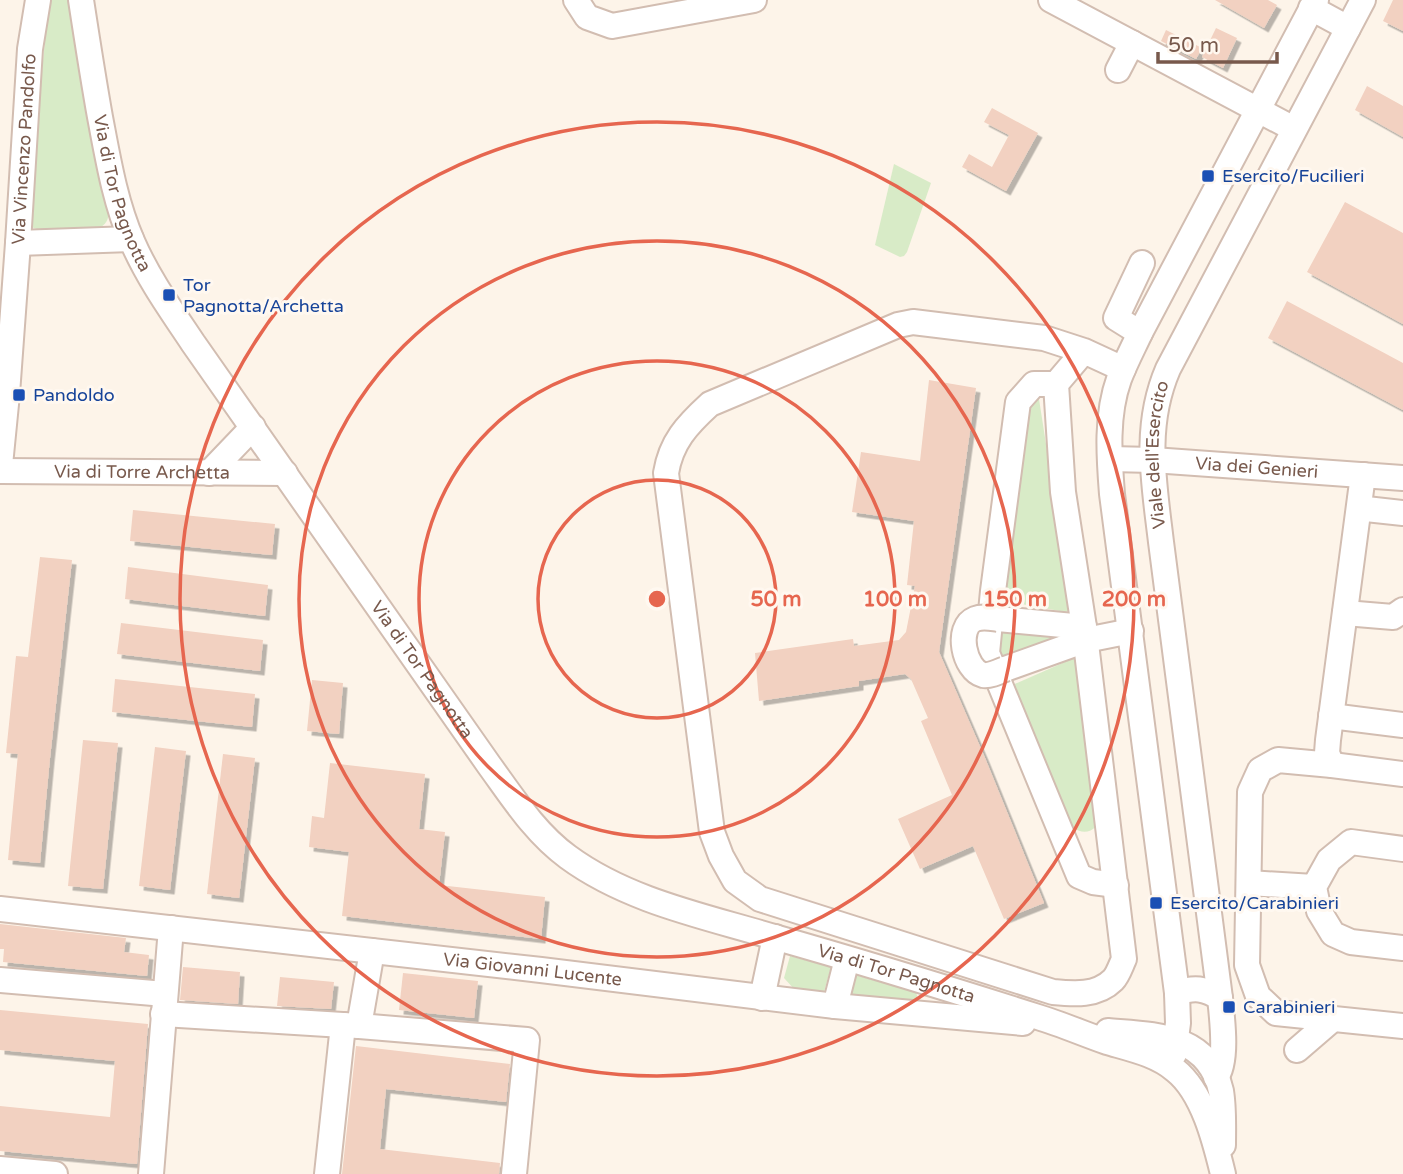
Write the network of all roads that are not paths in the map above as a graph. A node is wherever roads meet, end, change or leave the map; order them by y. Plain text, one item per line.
1 (38, 0) edge
2 (80, 0) edge
3 (576, 0) edge
4 (754, 0) edge
5 (1051, 0) edge
6 (1363, 0) edge
7 (1313, 4) edge
8 (1348, 28) junction
9 (1132, 43) junction
10 (1118, 70) dead end
11 (1256, 110) junction
12 (1294, 129) junction
13 (131, 239) junction
14 (18, 243) junction
15 (1142, 263) dead end
16 (1140, 333) junction
17 (1084, 351) junction
18 (1123, 369) junction
19 (1056, 383) junction
20 (253, 427) junction
21 (1110, 459) junction
22 (1153, 460) junction
23 (0, 465) edge
24 (0, 471) edge
25 (209, 473) junction
26 (285, 473) junction
27 (1403, 478) edge
28 (1361, 488) junction
29 (1403, 513) edge
30 (1345, 613) junction
31 (1400, 618) edge
32 (1131, 631) junction
33 (1085, 634) junction
34 (1331, 716) junction
35 (1403, 724) edge
36 (1332, 765) junction
37 (1403, 774) edge
38 (1403, 849) edge
39 (1249, 883) junction
40 (1116, 885) junction
41 (1314, 887) junction
42 (0, 909) edge
43 (171, 928) junction
44 (775, 937) junction
45 (1403, 948) edge
46 (372, 951) junction
47 (848, 959) junction
48 (0, 980) edge
49 (1177, 993) junction
50 (762, 998) junction
51 (1220, 998) junction
52 (164, 1004) junction
53 (835, 1006) junction
54 (1333, 1019) junction
55 (1064, 1025) junction
56 (351, 1026) junction
57 (1403, 1026) edge
58 (1150, 1035) junction
59 (1176, 1040) junction
60 (1297, 1050) dead end
61 (1178, 1072) junction
62 (1216, 1077) junction
63 (0, 1169) edge
64 (55, 1174) edge
65 (151, 1174) edge
66 (327, 1174) edge
67 (514, 1174) edge
68 (1223, 1174) edge

1 - 14 street, Via Vincenzo Pandolfo
2 - 13 street, Via di Tor Pagnotta
3 - 4 street
5 - 9 street
6 - 8 street, Viale dell'Esercito
7 - 8 street
7 - 11 street
8 - 12 street, Viale dell'Esercito
9 - 10 street
9 - 11 street
11 - 12 street
11 - 16 street
12 - 22 street, Viale dell'Esercito
13 - 14 street
13 - 20 street, Via di Tor Pagnotta
14 - 23 street, Via Vincenzo Pandolfo
15 - 16 street
16 - 18 street
17 - 18 street
17 - 19 street
17 - 40 street
18 - 21 street
19 - 33 street
19 - 40 street
20 - 25 street
20 - 26 street, Via di Tor Pagnotta
21 - 22 street, Via dei Genieri
21 - 32 street
22 - 28 street, Via dei Genieri
22 - 51 street, Viale dell'Esercito
24 - 25 street, Via di Torre Archetta
25 - 26 street, Via di Torre Archetta
26 - 44 street, Via di Tor Pagnotta
27 - 28 street, Via dei Genieri
28 - 29 street
28 - 30 street
30 - 31 street
30 - 34 street
32 - 33 street
32 - 49 street
33 - 33 street, bridge
33 - 40 street
34 - 35 street
34 - 36 street
36 - 37 street
36 - 39 street
38 - 41 street
39 - 41 street
39 - 54 street
41 - 45 street
42 - 43 street, Via Giovanni Lucente
43 - 46 street, Via Giovanni Lucente
43 - 52 street
44 - 47 street, Via di Tor Pagnotta
44 - 50 street
46 - 50 street, Via Giovanni Lucente
46 - 56 street
47 - 53 street
47 - 55 street, Via di Tor Pagnotta
48 - 52 street
49 - 51 street
49 - 58 street
49 - 59 street
50 - 53 street, Via Giovanni Lucente
51 - 62 street, Viale dell'Esercito
52 - 56 street
52 - 65 street
53 - 55 street, Via Giovanni Lucente
54 - 57 street
54 - 60 street
55 - 58 street, Via di Tor Pagnotta
55 - 61 street, Via di Tor Pagnotta
56 - 66 street
56 - 67 street
58 - 59 street, Via di Tor Pagnotta
59 - 61 street
59 - 62 street, Via di Tor Pagnotta
61 - 62 street
61 - 68 street, Via di Tor Pagnotta
62 - 68 street, Via di Tor Pagnotta
63 - 64 street

